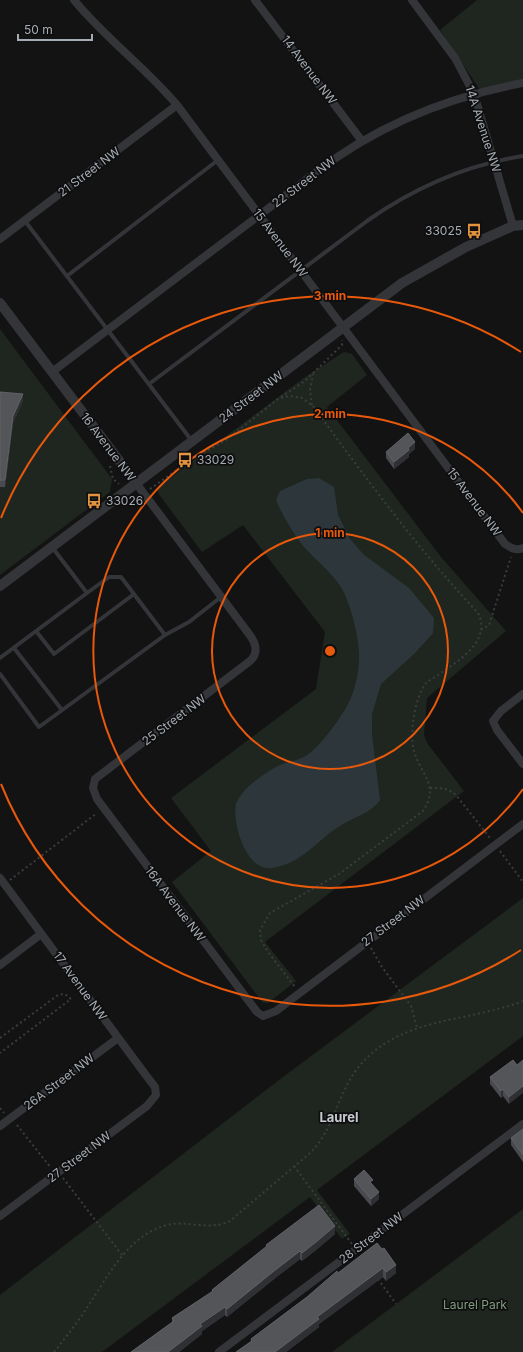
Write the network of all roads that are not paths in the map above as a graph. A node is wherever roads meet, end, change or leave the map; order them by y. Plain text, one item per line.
1 (75, 0) edge
2 (256, 0) edge
3 (412, 0) edge
4 (523, 83) edge
5 (474, 94) junction
6 (177, 105) junction
7 (362, 141) junction
8 (523, 156) edge
9 (218, 160) junction
10 (494, 161) junction
11 (259, 215) junction
12 (25, 221) junction
13 (518, 225) edge
14 (0, 239) edge
15 (301, 271) junction
16 (67, 276) junction
17 (0, 303) edge
18 (343, 327) junction
19 (108, 330) junction
20 (52, 372) junction
21 (149, 384) junction
22 (192, 441) junction
23 (136, 483) junction
24 (52, 547) junction
25 (518, 549) edge
26 (0, 586) edge
27 (87, 593) junction
28 (134, 594) junction
29 (221, 597) junction
30 (36, 631) junction
31 (165, 635) junction
32 (14, 648) junction
33 (256, 651) joint
34 (0, 658) edge
35 (0, 674) edge
36 (523, 694) edge
37 (62, 710) junction
38 (523, 764) edge
39 (93, 788) joint
40 (523, 824) edge
41 (0, 878) edge
42 (41, 934) junction
43 (0, 965) edge
44 (263, 1016) joint
45 (118, 1038) junction
46 (156, 1095) joint
47 (523, 1124) edge
48 (0, 1126) edge
49 (0, 1216) edge
50 (219, 1352) edge

1 - 6 street, 15 Avenue NW
2 - 7 street, 14 Avenue NW
3 - 5 street, 14A Avenue NW
4 - 5 street, 22 Street NW
5 - 7 street, 22 Street NW
5 - 10 street, 14A Avenue NW
6 - 9 street, 15 Avenue NW
6 - 12 street, 21 Street NW
7 - 11 street, 22 Street NW
8 - 10 lane
9 - 11 street, 15 Avenue NW
9 - 16 lane
10 - 13 street, 14A Avenue NW
10 - 15 lane
11 - 15 street, 15 Avenue NW
11 - 19 street, 22 Street NW
12 - 14 street, 21 Street NW
12 - 16 lane
13 - 18 street, 24 Street NW
15 - 18 street, 15 Avenue NW
15 - 21 lane
16 - 19 lane
17 - 20 street, 16 Avenue NW
18 - 22 street, 24 Street NW
18 - 25 street, 15 Avenue NW
19 - 20 street, 22 Street NW
19 - 21 lane
20 - 23 street, 16 Avenue NW
21 - 22 lane
22 - 23 street, 24 Street NW
23 - 24 street, 24 Street NW
23 - 29 street, 16 Avenue NW
24 - 26 street, 24 Street NW
24 - 27 lane
27 - 28 lane
27 - 30 lane
28 - 30 lane
28 - 31 lane
29 - 31 lane
29 - 33 street, 16 Avenue NW
30 - 32 lane
31 - 37 lane
32 - 34 lane
32 - 37 lane
33 - 39 street, 25 Street NW
35 - 37 lane
36 - 38 street
39 - 44 street, 16A Avenue NW
40 - 44 street, 27 Street NW
41 - 42 street, 17 Avenue NW
42 - 43 street
42 - 45 street, 17 Avenue NW
45 - 46 street, 17 Avenue NW
45 - 48 street, 26A Street NW
46 - 49 street, 27 Street NW
47 - 50 street, 28 Street NW

